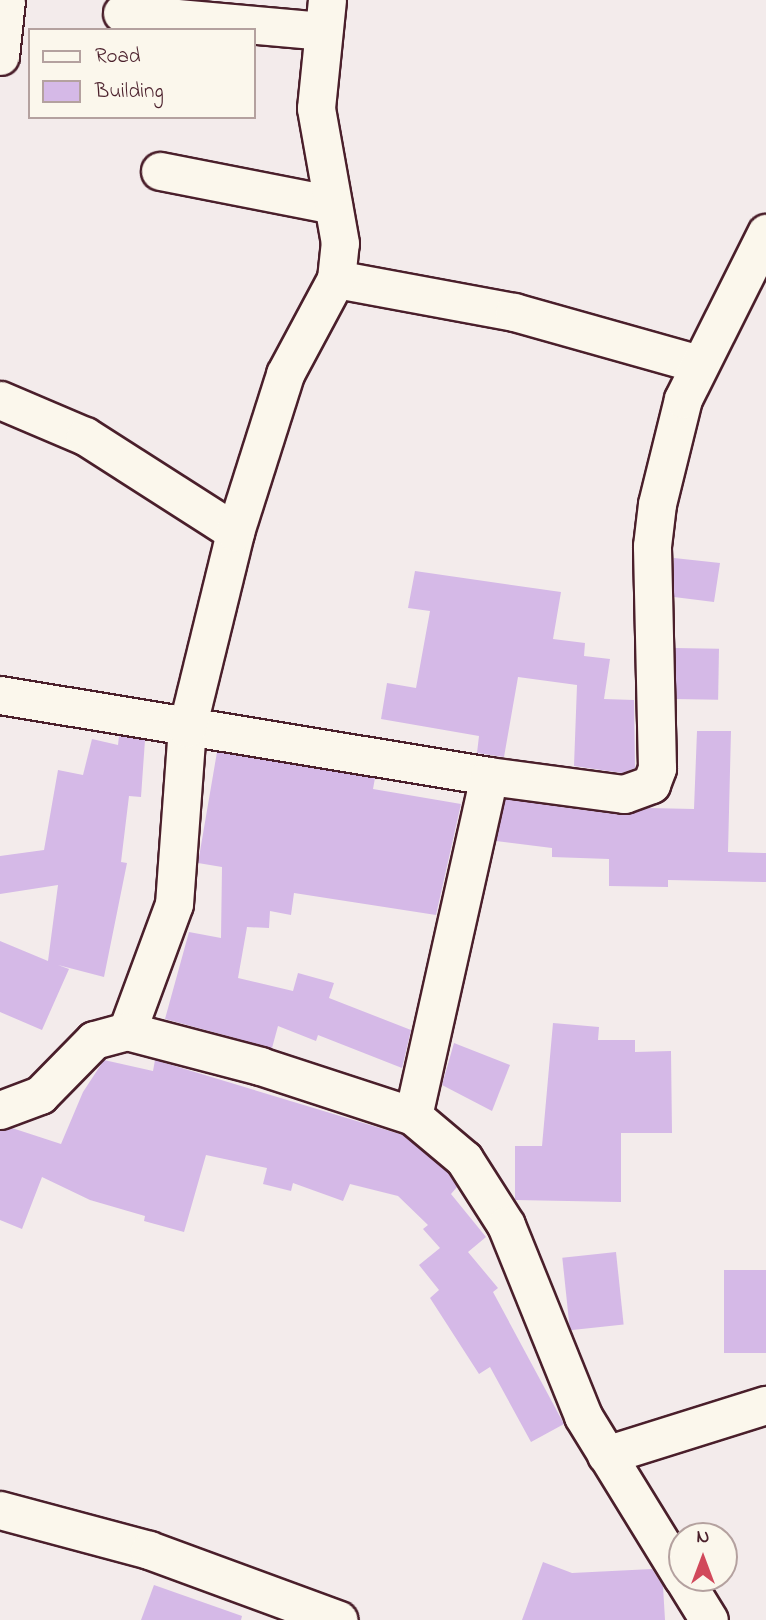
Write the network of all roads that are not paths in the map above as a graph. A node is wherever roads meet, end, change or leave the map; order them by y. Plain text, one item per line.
1 (6, 0) edge
2 (122, 13) dead end
3 (325, 16) edge
4 (0, 56) edge
5 (160, 171) dead end
6 (333, 205) junction
7 (766, 233) edge
8 (337, 279) junction
9 (699, 363) junction
10 (0, 400) edge
11 (235, 532) junction
12 (0, 695) edge
13 (187, 728) junction
14 (489, 776) junction
15 (127, 1031) junction
16 (0, 1110) edge
17 (413, 1116) junction
18 (766, 1405) edge
19 (606, 1455) junction
20 (0, 1510) edge
21 (668, 1555) edge
22 (691, 1592) edge
23 (339, 1620) edge
24 (709, 1620) edge

1 - 4 street
2 - 3 street
3 - 6 street
5 - 6 street
6 - 8 street
7 - 9 street
8 - 9 street
8 - 11 street
9 - 14 street
10 - 11 street
11 - 13 street
12 - 13 street
13 - 14 street
13 - 15 street
14 - 17 street
15 - 16 street
15 - 17 street
17 - 19 street
18 - 19 street
19 - 21 street
20 - 23 street
22 - 24 street

